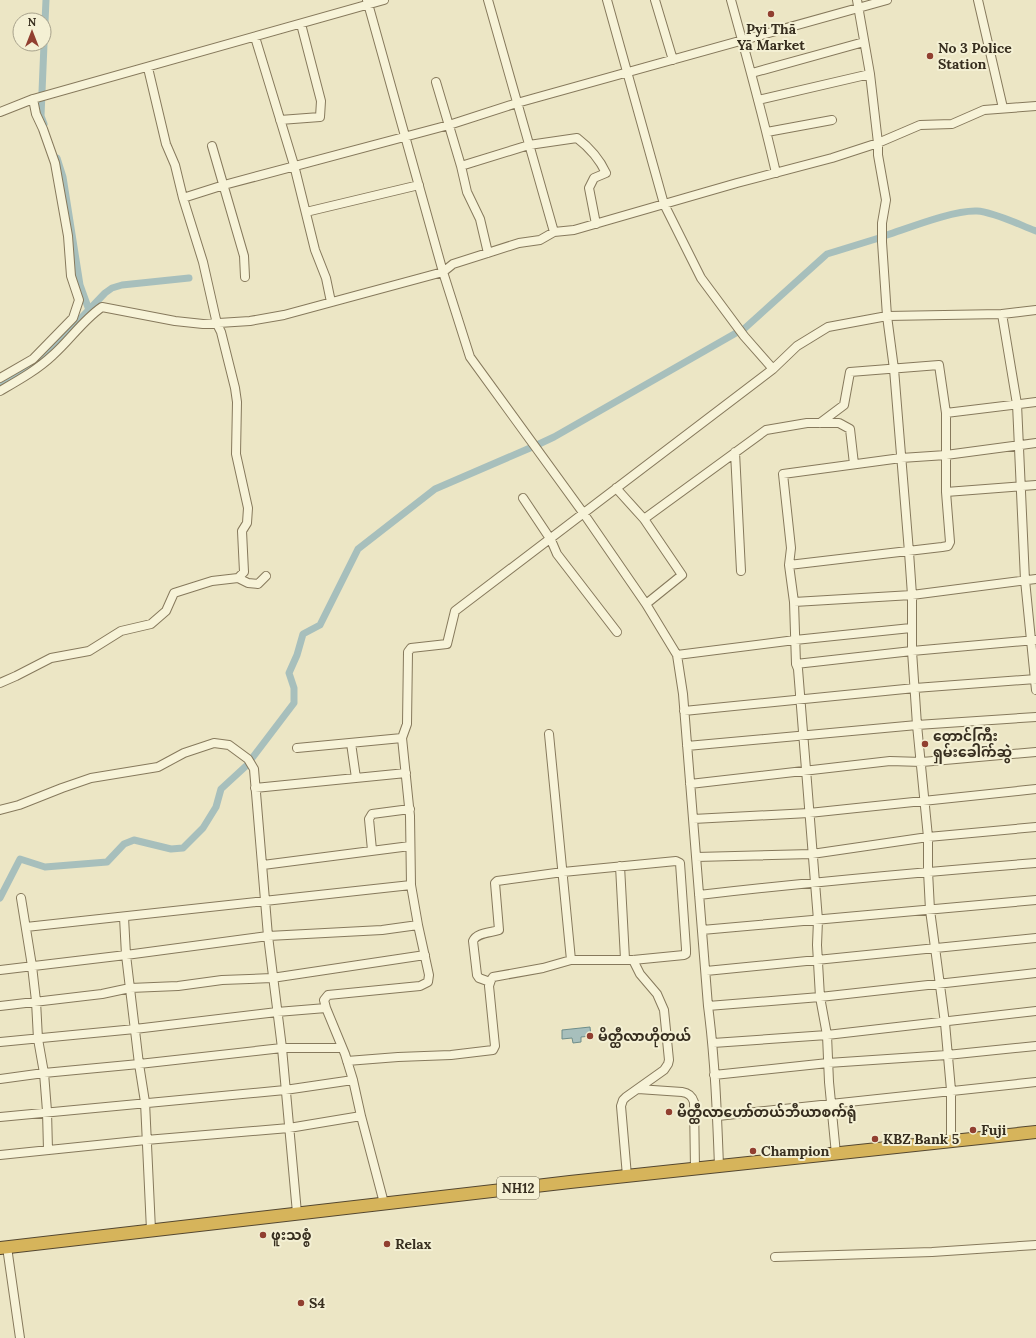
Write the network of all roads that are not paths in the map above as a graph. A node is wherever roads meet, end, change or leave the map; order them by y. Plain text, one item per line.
1 (384, 0) edge
2 (488, 0) edge
3 (607, 0) edge
4 (655, 0) edge
5 (731, 0) edge
6 (887, 0) edge
7 (978, 0) edge
8 (368, 2) edge
9 (858, 4) edge
10 (301, 24) junction
11 (255, 37) junction
12 (742, 41) junction
13 (864, 42) junction
14 (672, 60) junction
15 (148, 68) junction
16 (627, 72) junction
17 (752, 73) junction
18 (870, 74) junction
19 (436, 82) dead end
20 (33, 99) junction
21 (758, 100) junction
22 (518, 103) junction
23 (1036, 106) edge
24 (1003, 108) junction
25 (0, 112) edge
26 (280, 120) junction
27 (832, 120) dead end
28 (449, 125) junction
29 (767, 132) junction
30 (405, 136) junction
31 (878, 143) junction
32 (530, 145) junction
33 (212, 146) dead end
34 (294, 165) junction
35 (461, 166) junction
36 (776, 173) junction
37 (224, 184) junction
38 (419, 185) junction
39 (183, 198) junction
40 (664, 204) junction
41 (306, 212) junction
42 (596, 224) junction
43 (554, 232) junction
44 (488, 253) junction
45 (443, 272) junction
46 (245, 277) dead end
47 (331, 302) junction
48 (1036, 310) edge
49 (1002, 314) junction
50 (887, 316) junction
51 (217, 324) junction
52 (773, 369) junction
53 (894, 369) junction
54 (0, 378) edge
55 (0, 391) edge
56 (1036, 402) edge
57 (1017, 404) junction
58 (946, 413) junction
59 (820, 423) junction
60 (1036, 443) edge
61 (1018, 446) junction
62 (735, 452) junction
63 (946, 454) junction
64 (901, 458) junction
65 (854, 464) junction
66 (1036, 485) edge
67 (1021, 486) junction
68 (616, 488) junction
69 (946, 492) junction
70 (523, 498) dead end
71 (584, 514) junction
72 (644, 519) junction
73 (550, 540) junction
74 (909, 552) junction
75 (788, 565) junction
76 (741, 571) dead end
77 (266, 576) dead end
78 (238, 578) junction
79 (1036, 579) edge
80 (1025, 580) junction
81 (912, 595) junction
82 (794, 602) junction
83 (646, 604) junction
84 (911, 628) junction
85 (617, 632) dead end
86 (795, 640) junction
87 (1034, 640) edge
88 (912, 651) junction
89 (677, 655) junction
90 (796, 664) junction
91 (1036, 679) edge
92 (0, 683) edge
93 (915, 688) junction
94 (1036, 690) edge
95 (800, 699) junction
96 (684, 711) junction
97 (1036, 717) edge
98 (917, 725) junction
99 (549, 734) dead end
100 (803, 736) junction
101 (402, 738) junction
102 (351, 743) junction
103 (687, 746) junction
104 (297, 748) dead end
105 (1036, 752) edge
106 (922, 762) junction
107 (805, 771) junction
108 (406, 773) junction
109 (356, 778) junction
110 (690, 784) junction
111 (255, 788) junction
112 (1036, 789) edge
113 (925, 800) junction
114 (410, 809) junction
115 (0, 810) edge
116 (810, 813) junction
117 (693, 819) junction
118 (1036, 827) edge
119 (928, 837) junction
120 (410, 846) junction
121 (372, 850) junction
122 (812, 854) junction
123 (696, 857) junction
124 (1036, 863) edge
125 (263, 865) junction
126 (620, 866) junction
127 (928, 871) junction
128 (562, 872) junction
129 (814, 882) junction
130 (411, 885) junction
131 (699, 895) junction
132 (21, 898) dead end
133 (1036, 900) edge
134 (265, 901) junction
135 (930, 910) junction
136 (124, 917) junction
137 (818, 920) junction
138 (418, 924) junction
139 (26, 927) junction
140 (702, 930) junction
141 (268, 936) junction
142 (1036, 938) edge
143 (935, 948) junction
144 (126, 955) junction
145 (425, 955) junction
146 (571, 960) junction
147 (629, 960) junction
148 (817, 960) junction
149 (32, 966) junction
150 (0, 970) edge
151 (706, 971) junction
152 (1036, 973) edge
153 (272, 978) junction
154 (490, 982) junction
155 (940, 983) junction
156 (130, 988) junction
157 (820, 997) junction
158 (36, 1001) junction
159 (0, 1006) edge
160 (708, 1006) junction
161 (326, 1008) junction
162 (1036, 1011) edge
163 (277, 1012) junction
164 (945, 1023) junction
165 (135, 1029) junction
166 (827, 1035) junction
167 (38, 1038) junction
168 (0, 1042) edge
169 (713, 1043) junction
170 (1036, 1046) edge
171 (282, 1048) junction
172 (342, 1048) junction
173 (947, 1055) junction
174 (347, 1061) junction
175 (828, 1063) junction
176 (139, 1064) junction
177 (44, 1073) junction
178 (714, 1075) junction
179 (0, 1079) edge
180 (353, 1080) junction
181 (1036, 1082) edge
182 (638, 1088) junction
183 (285, 1090) junction
184 (951, 1090) junction
185 (145, 1102) junction
186 (831, 1104) junction
187 (47, 1111) junction
188 (361, 1116) junction
189 (718, 1116) junction
190 (0, 1117) edge
191 (289, 1128) junction
192 (1036, 1132) edge
193 (146, 1140) junction
194 (951, 1142) junction
195 (48, 1150) junction
196 (836, 1154) junction
197 (0, 1155) edge
198 (719, 1166) junction
199 (695, 1169) junction
200 (627, 1176) junction
201 (384, 1203) junction
202 (297, 1213) junction
203 (151, 1230) junction
204 (1036, 1244) edge
205 (3, 1247) edge
206 (775, 1257) dead end
207 (20, 1338) edge

1 - 8 street
2 - 22 street
3 - 16 street
4 - 14 street
5 - 12 street
6 - 9 street
7 - 24 street
8 - 10 street
8 - 30 street
9 - 12 street
9 - 13 street
10 - 11 street
10 - 26 street
11 - 15 street
11 - 26 street
12 - 14 street
12 - 17 street
13 - 17 street
13 - 18 street
14 - 16 street
15 - 20 street
15 - 39 street
16 - 22 street
16 - 40 street
17 - 21 street
18 - 21 street
18 - 31 street
19 - 28 street
20 - 25 street
20 - 54 street
21 - 29 street
22 - 28 street
22 - 32 street
23 - 24 street
24 - 31 street
26 - 34 street
27 - 29 street
28 - 30 street
28 - 35 street
29 - 36 street
30 - 34 street
30 - 38 street
31 - 36 street
31 - 50 street
32 - 35 street
32 - 42 street
32 - 43 street
33 - 37 street
34 - 37 street
34 - 41 street
35 - 44 street
36 - 40 street
37 - 39 street
37 - 46 street
38 - 41 street
38 - 45 street
39 - 51 street
40 - 42 street
40 - 52 street
41 - 47 street
42 - 43 street
43 - 44 street
44 - 45 street
45 - 47 street
45 - 71 street
47 - 51 street
48 - 49 street
49 - 50 street
49 - 57 street
50 - 52 street
50 - 53 street
51 - 55 street
51 - 78 street
52 - 68 street
53 - 58 street
53 - 59 street
53 - 64 street
56 - 57 street
57 - 58 street
57 - 61 street
58 - 63 street
59 - 62 street
59 - 65 street
60 - 61 street
61 - 63 street
61 - 67 street
62 - 72 street
62 - 76 street
63 - 64 street
63 - 69 street
64 - 65 street
64 - 74 street
65 - 75 street
66 - 67 street
67 - 69 street
67 - 80 street
68 - 71 street
68 - 72 street
69 - 74 street
70 - 73 street
71 - 73 street
71 - 83 street
72 - 83 street
73 - 85 street
73 - 101 street
74 - 75 street
74 - 81 street
75 - 82 street
77 - 78 street
78 - 92 street
79 - 80 street
80 - 81 street
80 - 87 street
81 - 82 street
81 - 84 street
82 - 86 street
83 - 89 street
84 - 86 street
84 - 88 street
86 - 89 street
86 - 90 street
87 - 88 street
87 - 91 street
88 - 90 street
88 - 93 street
89 - 96 street
90 - 95 street
91 - 93 street
91 - 94 street
93 - 95 street
93 - 98 street
95 - 96 street
95 - 100 street
96 - 103 street
97 - 98 street
98 - 100 street
98 - 106 street
99 - 128 street
100 - 103 street
100 - 107 street
101 - 102 street
101 - 108 street
102 - 104 street
102 - 109 street
103 - 110 street
105 - 106 street
106 - 107 street
106 - 113 street
107 - 110 street
107 - 116 street
108 - 109 street
108 - 114 street
109 - 111 street
110 - 117 street
111 - 115 street
111 - 125 street
112 - 113 street
113 - 116 street
113 - 119 street
114 - 120 street
114 - 121 street
116 - 117 street
116 - 122 street
117 - 123 street
118 - 119 street
119 - 122 street
119 - 127 street
120 - 121 street
120 - 130 street
121 - 125 street
122 - 123 street
122 - 129 street
123 - 131 street
124 - 127 street
125 - 134 street
126 - 128 street
126 - 147 street
126 - 147 street
127 - 129 street
127 - 135 street
128 - 146 street
128 - 154 street
129 - 131 street
129 - 137 street
130 - 134 street
130 - 138 street
131 - 140 street
132 - 139 street
133 - 135 street
134 - 136 street
134 - 141 street
135 - 137 street
135 - 143 street
136 - 139 street
136 - 144 street
137 - 140 street
137 - 148 street
138 - 141 street
138 - 145 street
139 - 149 street
140 - 151 street
141 - 144 street
141 - 153 street
142 - 143 street
143 - 148 street
143 - 155 street
144 - 149 street
144 - 156 street
145 - 153 street
145 - 161 street
146 - 147 street
146 - 154 street
147 - 182 street
148 - 151 street
148 - 157 street
149 - 150 street
149 - 158 street
151 - 160 street
152 - 155 street
153 - 156 street
153 - 163 street
154 - 174 street
155 - 157 street
155 - 164 street
156 - 158 street
156 - 165 street
157 - 160 street
157 - 166 street
158 - 159 street
158 - 167 street
160 - 169 street
161 - 163 street
161 - 172 street
162 - 164 street
163 - 165 street
163 - 171 street
164 - 166 street
164 - 173 street
165 - 167 street
165 - 176 street
166 - 169 street
166 - 175 street
167 - 168 street
167 - 177 street
169 - 178 street
170 - 173 street
171 - 172 street
171 - 176 street
171 - 183 street
172 - 174 street
173 - 175 street
173 - 184 street
174 - 180 street
175 - 178 street
175 - 186 street
176 - 177 street
176 - 185 street
177 - 179 street
177 - 187 street
178 - 189 street
180 - 183 street
180 - 188 street
181 - 184 street
182 - 199 street
182 - 200 street
183 - 185 street
183 - 191 street
184 - 186 street
184 - 194 street
185 - 187 street
185 - 193 street
186 - 189 street
186 - 196 street
187 - 190 street
187 - 195 street
188 - 191 street
188 - 201 street
189 - 198 street
191 - 193 street
191 - 202 street
192 - 194 highway, NH12
193 - 195 street
193 - 203 street
194 - 196 highway, NH12
195 - 197 street
196 - 198 highway, NH12
198 - 199 highway, NH12
199 - 200 highway, NH12
200 - 201 highway, NH12
201 - 202 highway, NH12
202 - 203 highway, NH12
203 - 205 highway, NH12
204 - 206 street
205 - 207 street

